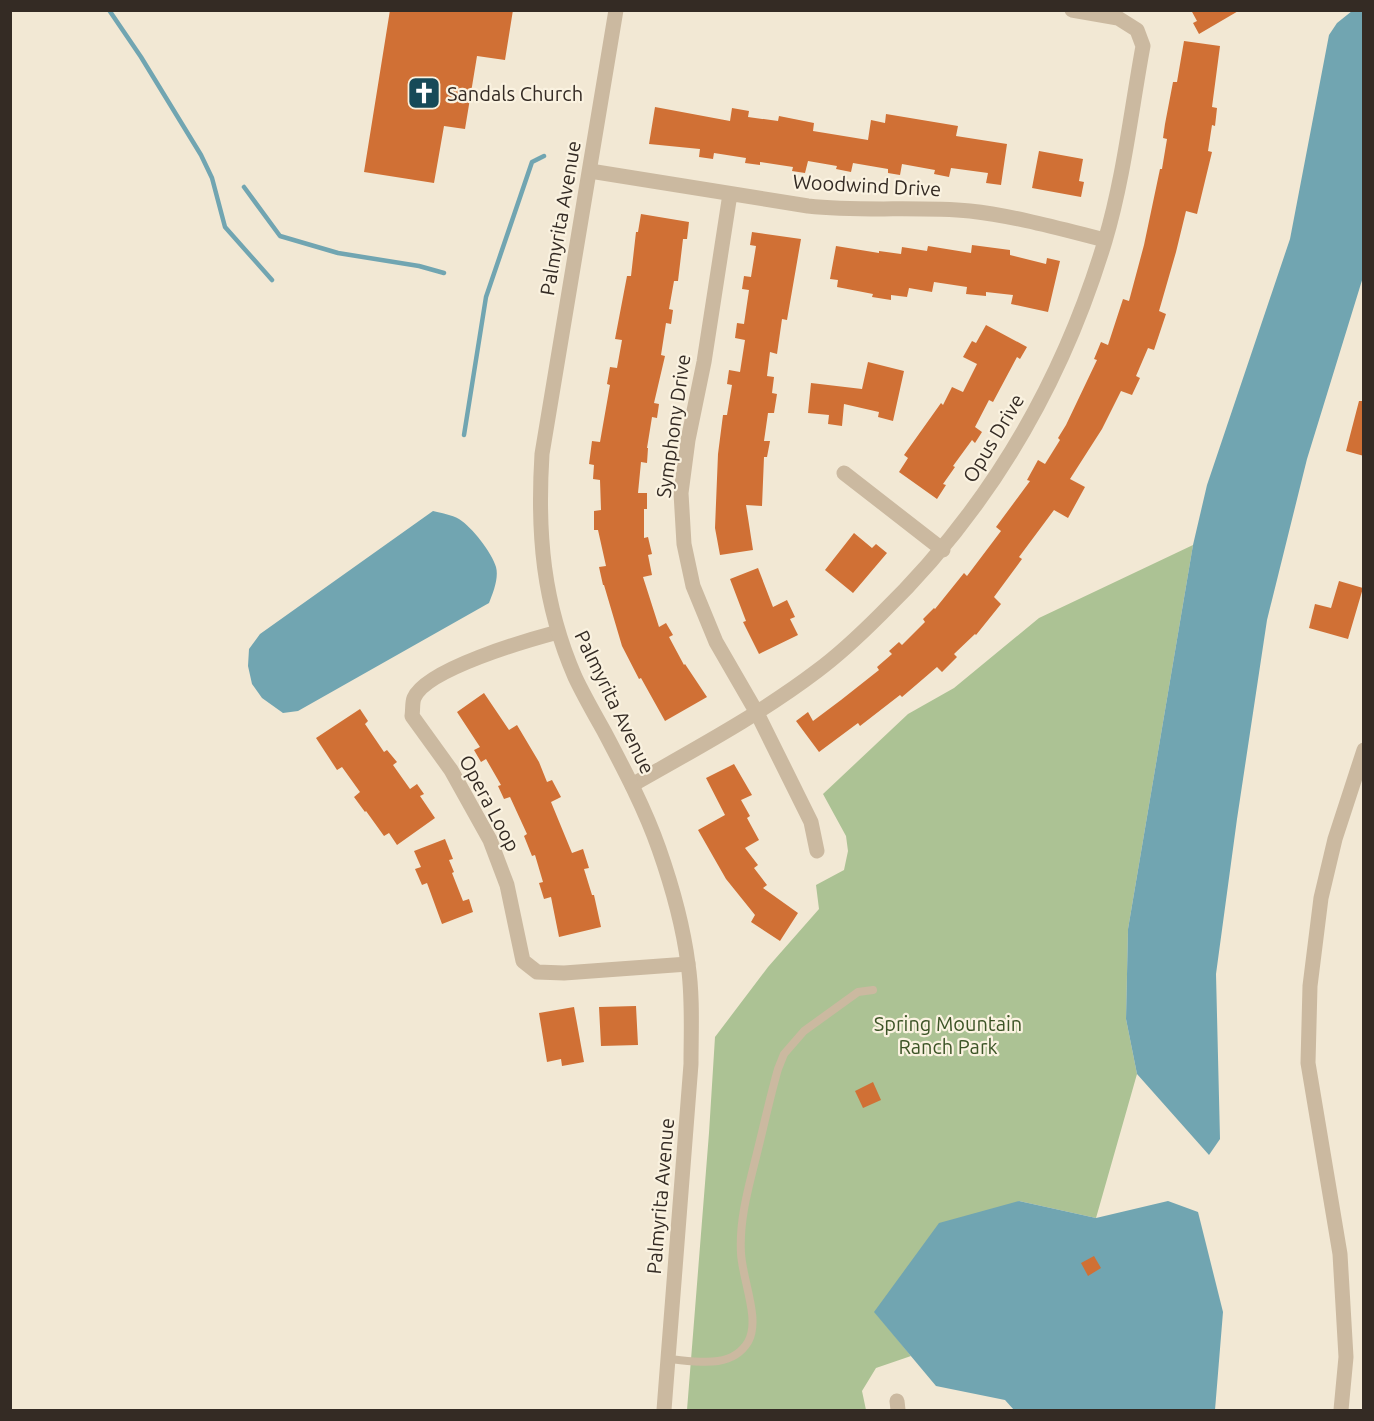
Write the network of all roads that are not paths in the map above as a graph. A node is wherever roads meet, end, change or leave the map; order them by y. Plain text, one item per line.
1 (616, 10) edge
2 (1072, 10) edge
3 (590, 171) junction
4 (730, 194) junction
5 (1105, 240) junction
6 (844, 473) dead end
7 (943, 550) junction
8 (558, 632) junction
9 (757, 713) junction
10 (1364, 750) edge
11 (632, 785) junction
12 (817, 851) dead end
13 (688, 964) junction
14 (873, 990) dead end
15 (668, 1359) junction
16 (664, 1410) edge
17 (1341, 1410) edge

1 - 3 street, Palmyrita Avenue
2 - 5 street, Opus Drive
3 - 4 street, Woodwind Drive
3 - 8 street, Palmyrita Avenue
4 - 5 street, Woodwind Drive
4 - 9 street, Symphony Drive
5 - 7 street, Opus Drive
6 - 7 street
7 - 9 street, Opus Drive
8 - 11 street, Palmyrita Avenue
8 - 13 street, Opera Loop
9 - 11 street, Opus Drive
9 - 12 street, Symphony Drive
10 - 17 street
11 - 13 street, Palmyrita Avenue
13 - 15 street, Palmyrita Avenue
14 - 15 lane
15 - 16 street, Palmyrita Avenue

